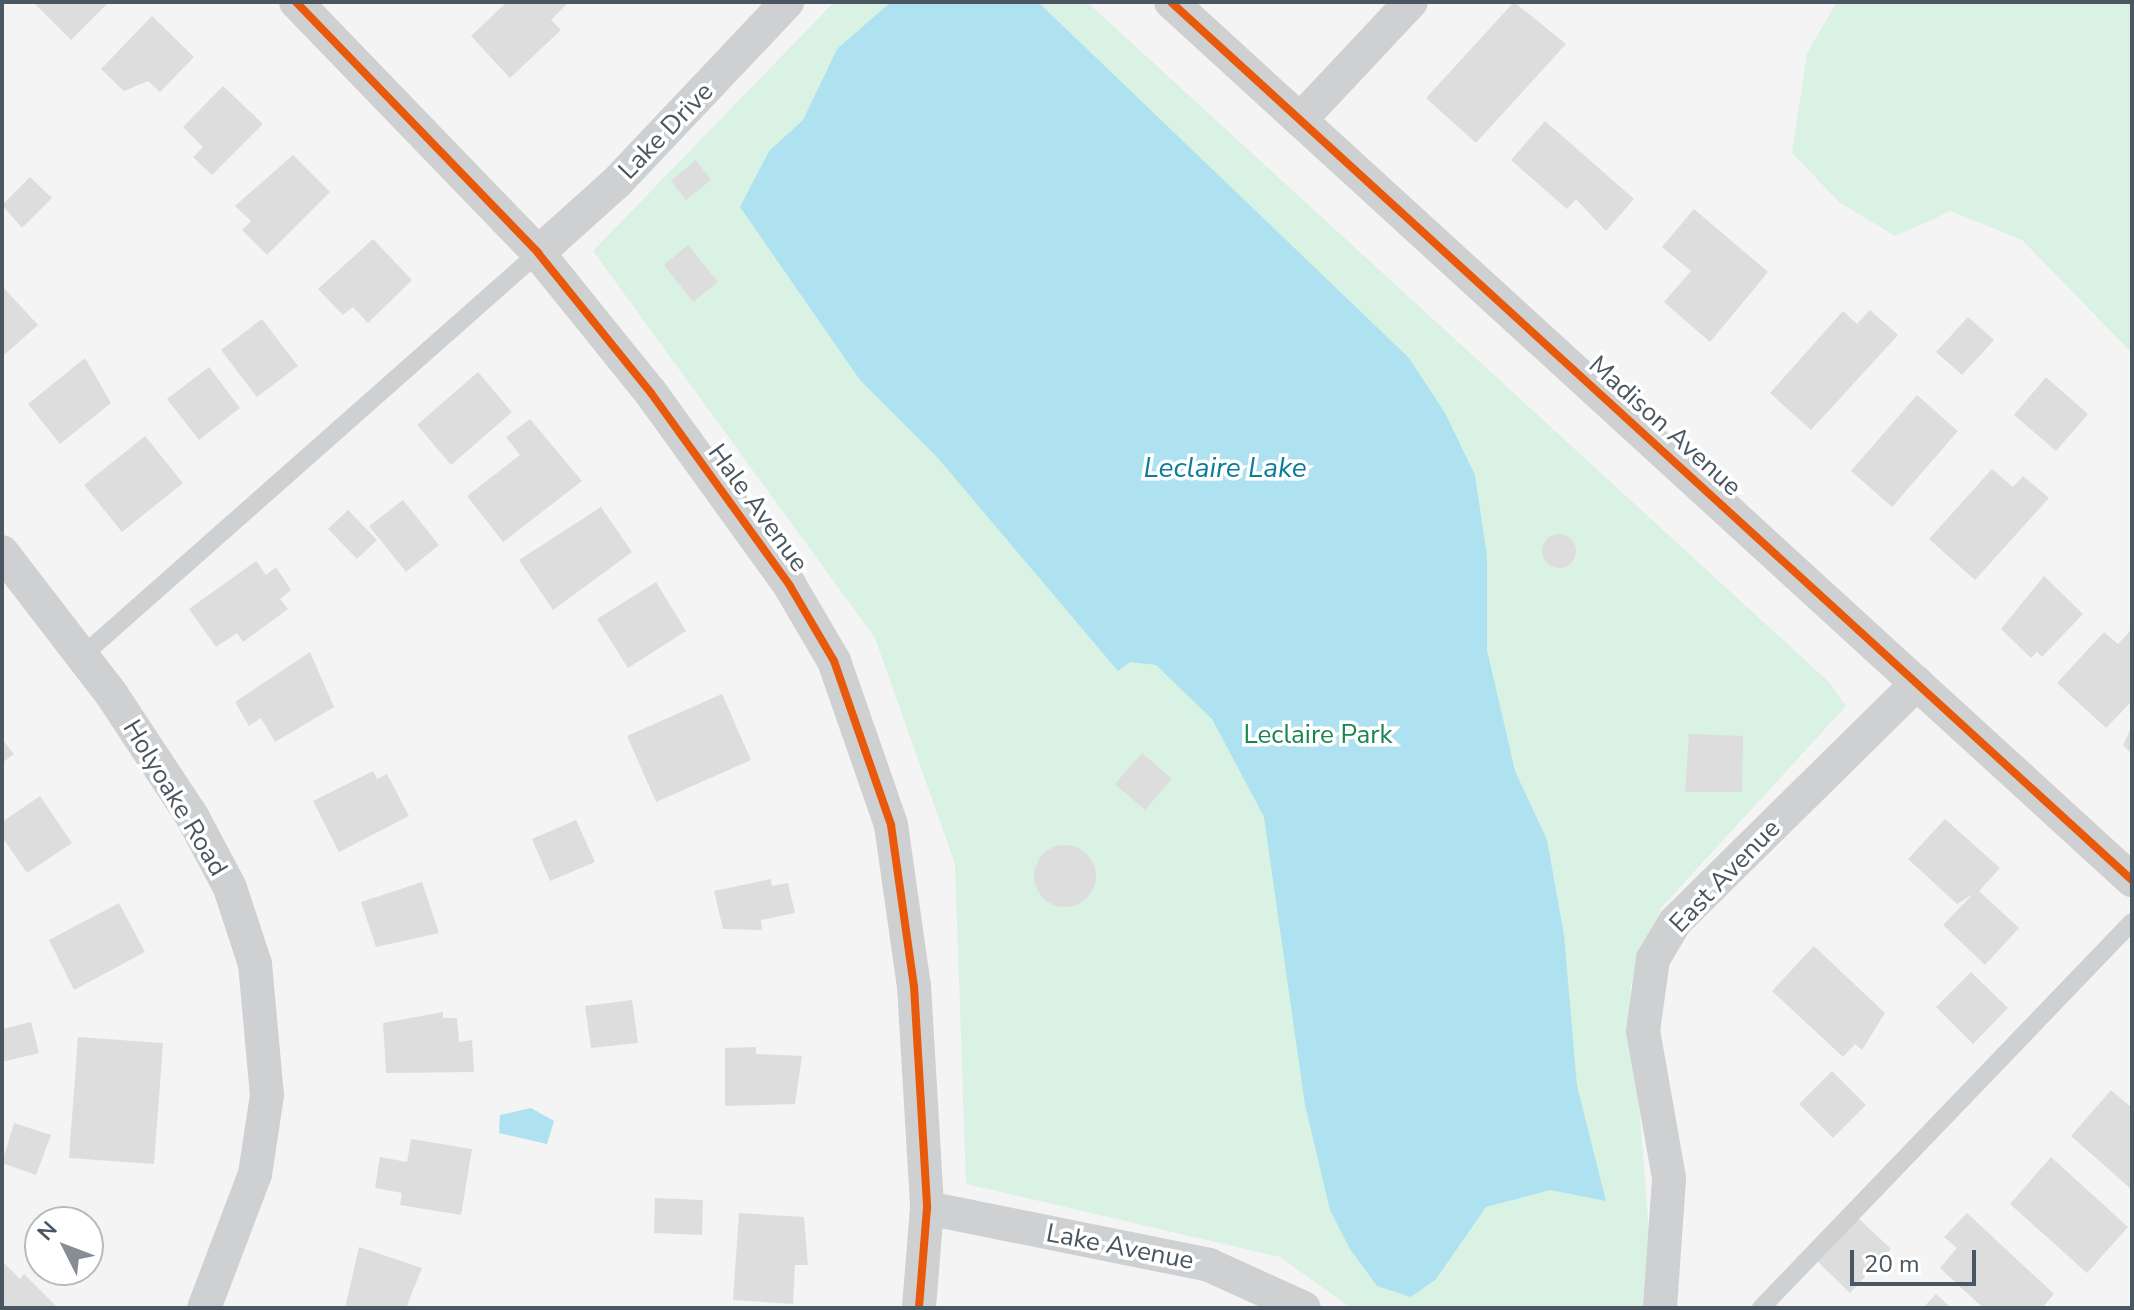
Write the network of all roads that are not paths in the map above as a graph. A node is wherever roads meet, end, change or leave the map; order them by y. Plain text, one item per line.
1 (296, 2) edge
2 (787, 2) edge
3 (1171, 2) edge
4 (1411, 2) edge
5 (1300, 120) junction
6 (538, 253) junction
7 (2, 552) edge
8 (82, 656) junction
9 (1917, 683) junction
10 (2132, 880) edge
11 (2132, 922) edge
12 (927, 1208) junction
13 (204, 1308) edge
14 (919, 1308) edge
15 (1304, 1308) edge
16 (1660, 1308) edge
17 (1761, 1308) edge

1 - 6 street, Hale Avenue
2 - 6 street, Lake Drive
3 - 5 street, Madison Avenue
4 - 5 street
5 - 9 street, Madison Avenue
6 - 8 lane
6 - 12 street, Hale Avenue
7 - 8 street, Holyoake Road
8 - 13 street, Holyoake Road
9 - 10 street, Madison Avenue
9 - 16 street, East Avenue
11 - 17 lane
12 - 14 street, Hale Avenue
12 - 15 street, Lake Avenue

